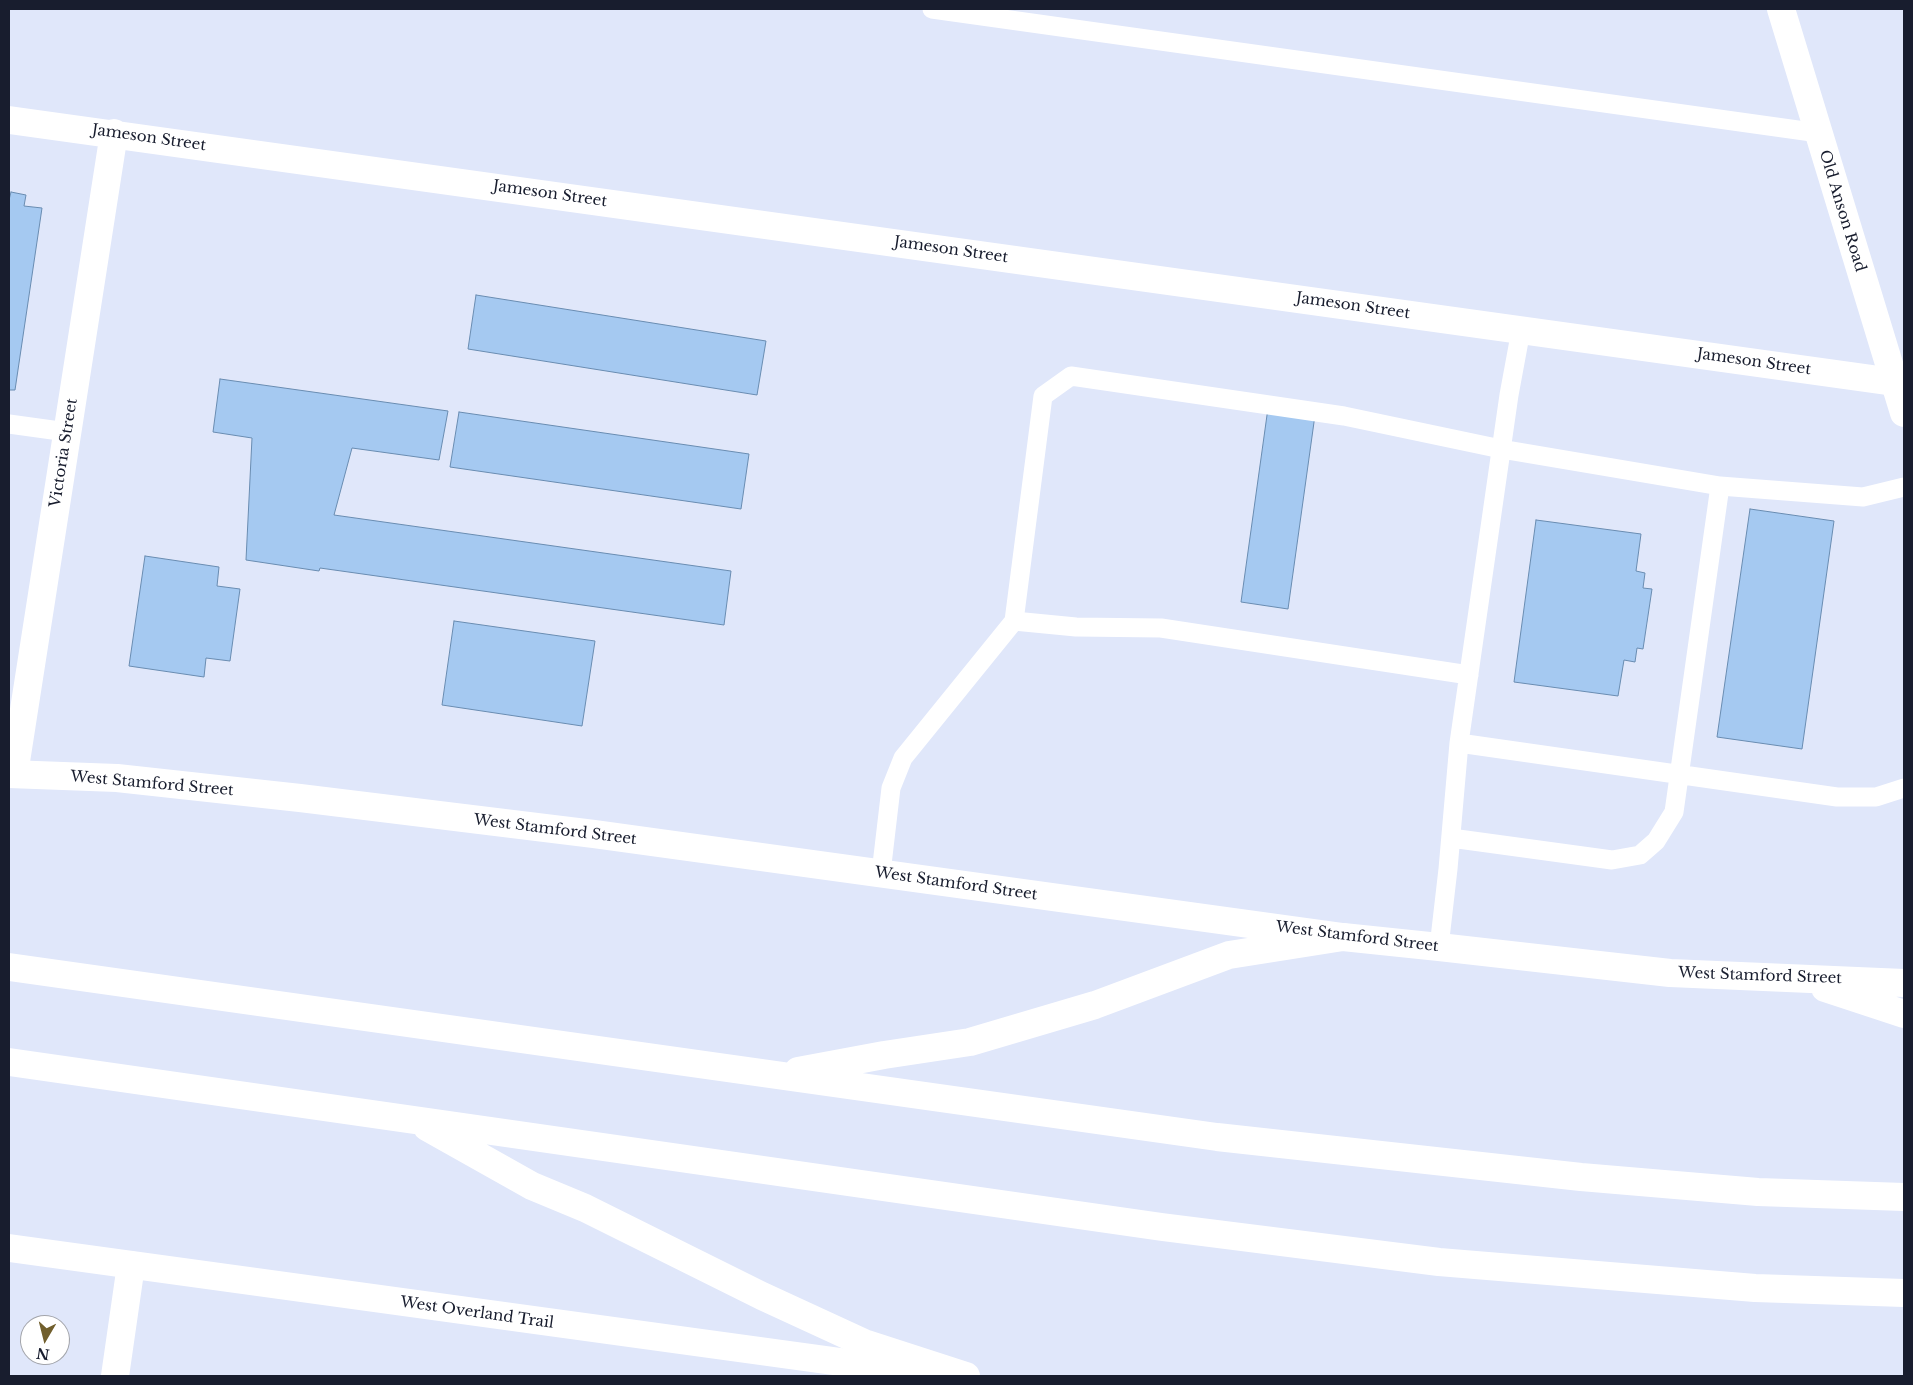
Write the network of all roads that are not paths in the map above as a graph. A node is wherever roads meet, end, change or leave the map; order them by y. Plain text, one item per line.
1 (932, 9) edge
2 (1781, 9) edge
3 (9, 120) edge
4 (114, 133) junction
5 (1819, 133) junction
6 (1521, 330) junction
7 (1894, 382) junction
8 (1904, 413) edge
9 (9, 424) edge
10 (67, 432) junction
11 (1501, 449) junction
12 (1720, 486) junction
13 (1904, 487) edge
14 (1014, 620) junction
15 (1469, 675) junction
16 (1459, 743) junction
17 (1679, 773) junction
18 (11, 774) edge
19 (1904, 788) edge
20 (1451, 838) junction
21 (881, 873) junction
22 (1343, 937) junction
23 (1439, 947) junction
24 (9, 967) edge
25 (1793, 977) junction
26 (1904, 983) edge
27 (1904, 1014) edge
28 (9, 1062) edge
29 (776, 1075) junction
30 (412, 1119) junction
31 (1904, 1197) edge
32 (9, 1248) edge
33 (131, 1266) junction
34 (1904, 1294) edge
35 (115, 1376) edge
36 (945, 1376) edge
37 (966, 1376) edge

1 - 5 lane
2 - 5 main road, Old Anson Road
3 - 4 main road, Jameson Street
4 - 6 main road, Jameson Street
4 - 10 main road, Victoria Street
5 - 7 main road, Old Anson Road
6 - 7 main road, Jameson Street
6 - 11 lane
7 - 8 main road, Old Anson Road
9 - 10 lane
10 - 18 main road, Victoria Street
11 - 12 lane
11 - 14 lane
11 - 15 lane
12 - 13 lane
12 - 17 lane
14 - 15 lane
14 - 21 lane
15 - 16 lane
16 - 17 lane
16 - 20 lane
17 - 19 lane
17 - 20 lane
18 - 21 main road, West Stamford Street
20 - 23 lane
21 - 22 main road, West Stamford Street
22 - 23 main road, West Stamford Street
22 - 29 main road
23 - 25 main road, West Stamford Street
24 - 29 main road
25 - 26 main road, West Stamford Street
25 - 27 main road
28 - 30 main road
29 - 31 main road
30 - 34 main road
30 - 37 main road
32 - 33 main road, West Overland Trail
33 - 35 main road
33 - 36 main road, West Overland Trail

